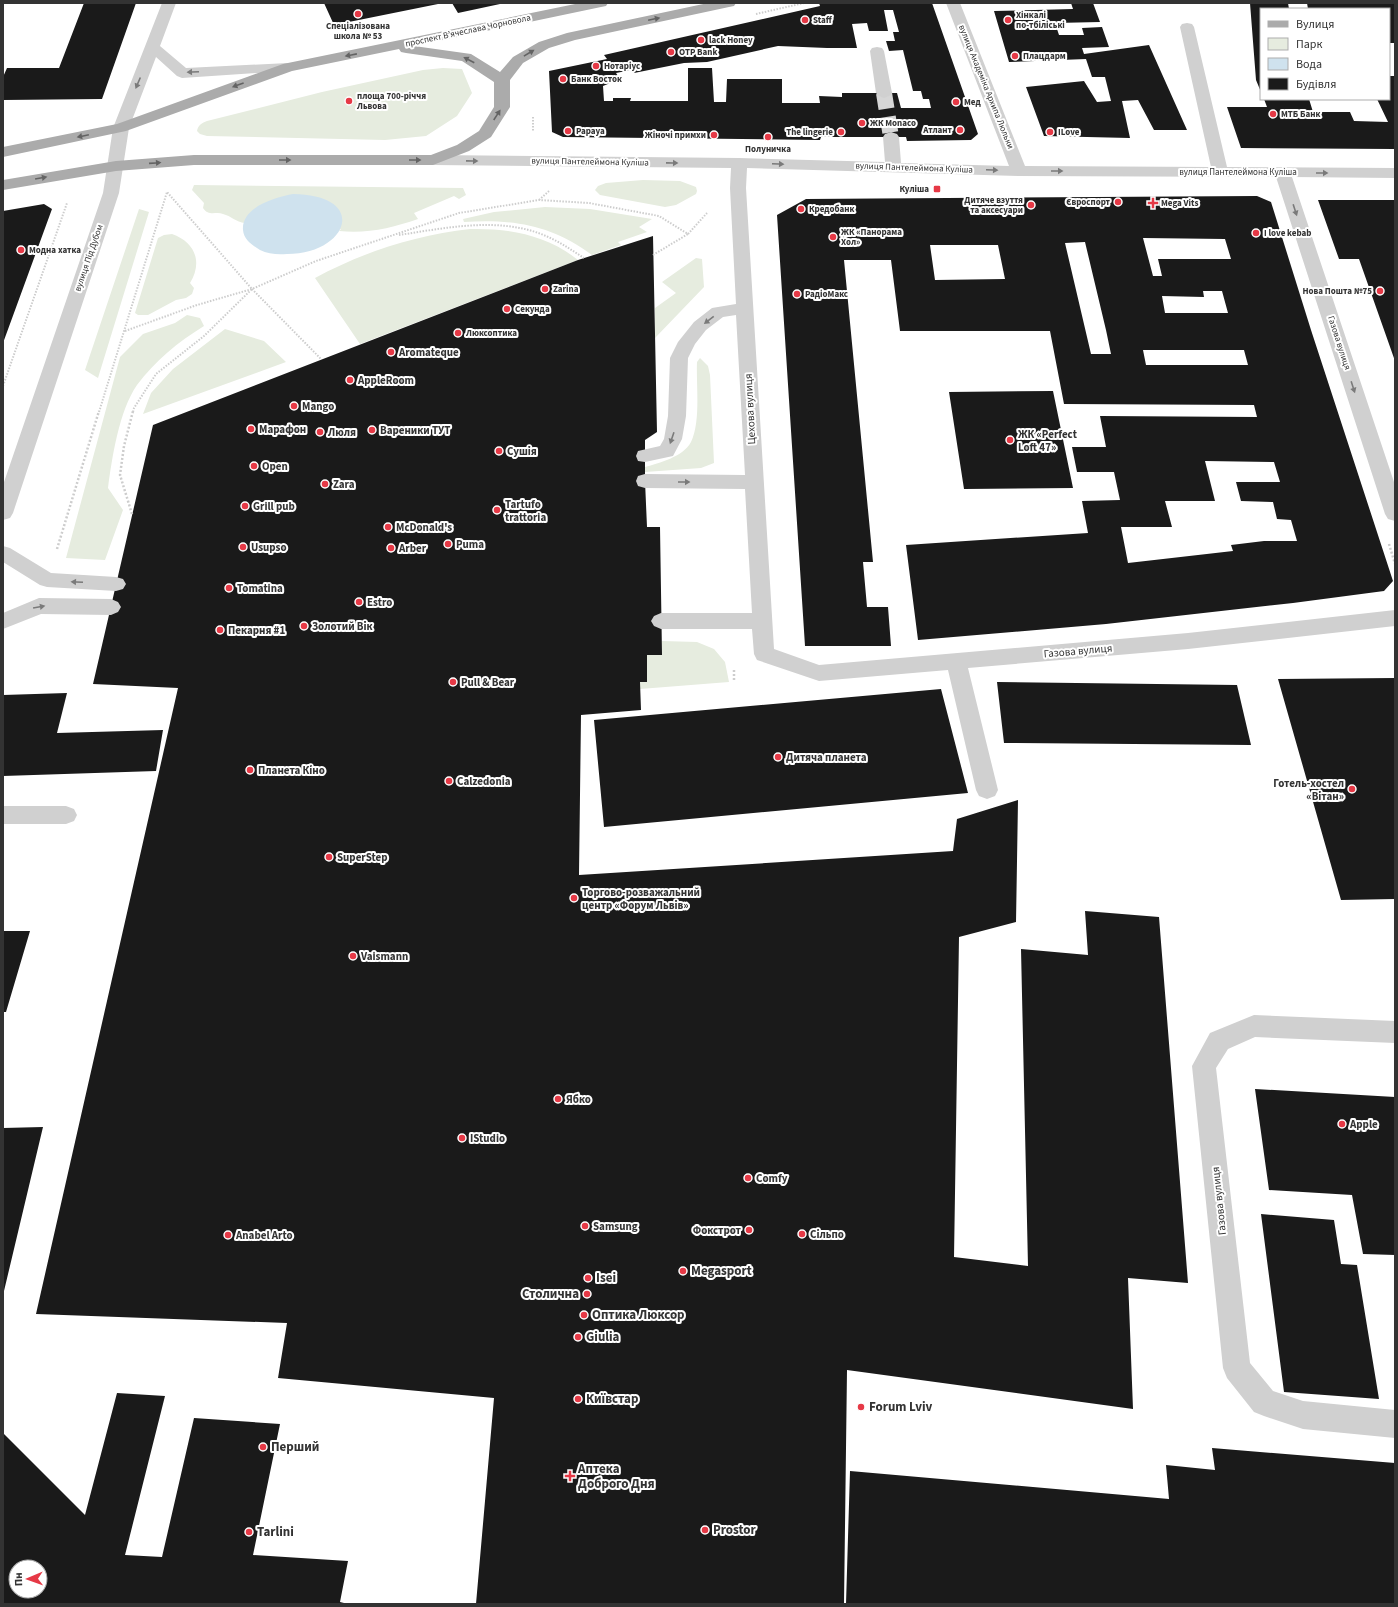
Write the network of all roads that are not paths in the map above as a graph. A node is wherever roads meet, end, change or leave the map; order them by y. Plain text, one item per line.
1 (169, 3) edge
2 (601, 3) edge
3 (729, 3) edge
4 (953, 3) edge
5 (1187, 27) dead end
6 (153, 47) junction
7 (389, 47) junction
8 (877, 51) dead end
9 (288, 67) junction
10 (502, 80) junction
11 (884, 93) tunnel mouth
12 (121, 128) junction
13 (891, 137) tunnel mouth
14 (3, 152) edge
15 (433, 160) junction
16 (739, 163) junction
17 (116, 166) junction
18 (893, 168) junction
19 (1018, 171) junction
20 (1220, 172) junction
21 (1283, 173) junction
22 (1395, 174) edge
23 (3, 185) edge
24 (745, 308) junction
25 (645, 456) dead end
26 (645, 481) dead end
27 (754, 482) junction
28 (3, 513) edge
29 (1395, 514) edge
30 (3, 553) edge
31 (116, 584) dead end
32 (111, 607) dead end
33 (1395, 618) edge
34 (3, 621) edge
35 (762, 621) junction
36 (661, 622) dead end
37 (764, 654) joint
38 (956, 661) junction
39 (987, 790) dead end
40 (3, 815) edge
41 (66, 815) dead end
42 (1395, 1032) edge
43 (1395, 1424) edge

1 - 6 street, вулиця Під Дубом
2 - 7 main road, проспект Вʼячеслава Чорновола
10 -> 3 main road
4 - 19 street, вулиця Академіка Архипа Люльки
5 - 20 street
9 -> 6 street, проспект Вʼячеслава Чорновола
6 -> 12 street, вулиця Під Дубом
7 -> 9 main road, проспект Вʼячеслава Чорновола
10 -> 7 main road
8 - 11 street
9 -> 12 main road, проспект Вʼячеслава Чорновола
15 -> 10 main road
12 -> 14 main road, проспект Вʼячеслава Чорновола
12 - 17 street, вулиця Під Дубом
13 - 18 street
15 -> 16 street, вулиця Пантелеймона Куліша
17 -> 15 main road
16 -> 18 street, вулиця Пантелеймона Куліша
16 - 24 street, Цехова вулиця
23 -> 17 main road
17 - 28 street, вулиця Під Дубом
18 -> 19 street, вулиця Пантелеймона Куліша
19 -> 20 street, вулиця Пантелеймона Куліша
20 - 21 street, вулиця Пантелеймона Куліша
21 -> 22 street, вулиця Пантелеймона Куліша
21 -> 29 street, Газова вулиця
24 -> 25 street
24 - 27 street, Цехова вулиця
26 -> 27 street
27 - 35 street, Цехова вулиця
31 -> 30 street
34 -> 32 street
33 - 38 street, Газова вулиця
35 - 36 street
35 - 37 street, Цехова вулиця
37 - 38 street, Газова вулиця
38 - 39 street
40 - 41 street
42 - 43 street, Газова вулиця

